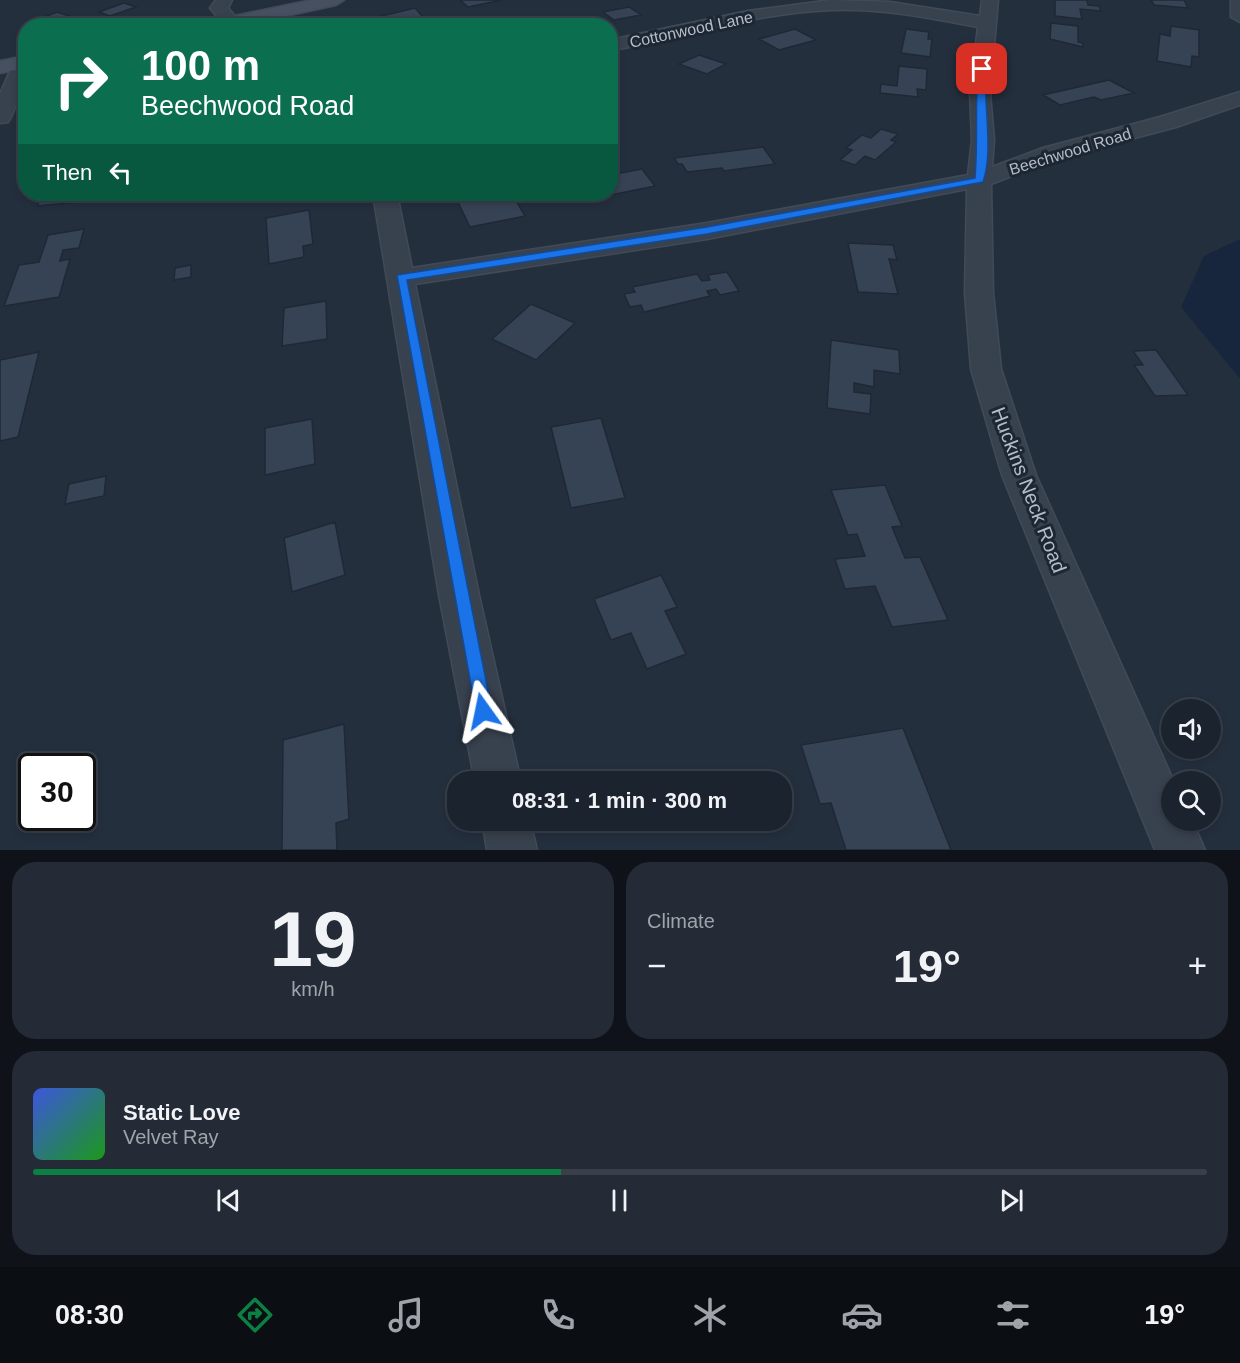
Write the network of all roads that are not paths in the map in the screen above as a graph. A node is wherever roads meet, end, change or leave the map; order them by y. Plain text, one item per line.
1 (224, 0) edge
2 (336, 0) edge
3 (1239, 0) edge
4 (988, 11) edge
5 (1240, 16) edge
6 (227, 18) edge
7 (245, 18) edge
8 (618, 44) edge
9 (18, 63) edge
10 (0, 67) edge
11 (18, 77) edge
12 (1240, 98) edge
13 (0, 117) edge
14 (979, 180) junction
15 (386, 201) edge
16 (401, 278) junction
17 (496, 771) edge
18 (508, 831) edge
19 (512, 850) edge
20 (1180, 850) edge

1 - 6 street
2 - 7 main road
3 - 5 street
4 - 8 street, Cottonwood Lane
4 - 14 street, Huckins Neck Road
9 - 10 main road
11 - 13 street
12 - 14 street, Beechwood Road
14 - 16 street, Beechwood Road
14 - 20 street, Huckins Neck Road
15 - 16 street
16 - 17 street
18 - 19 street

